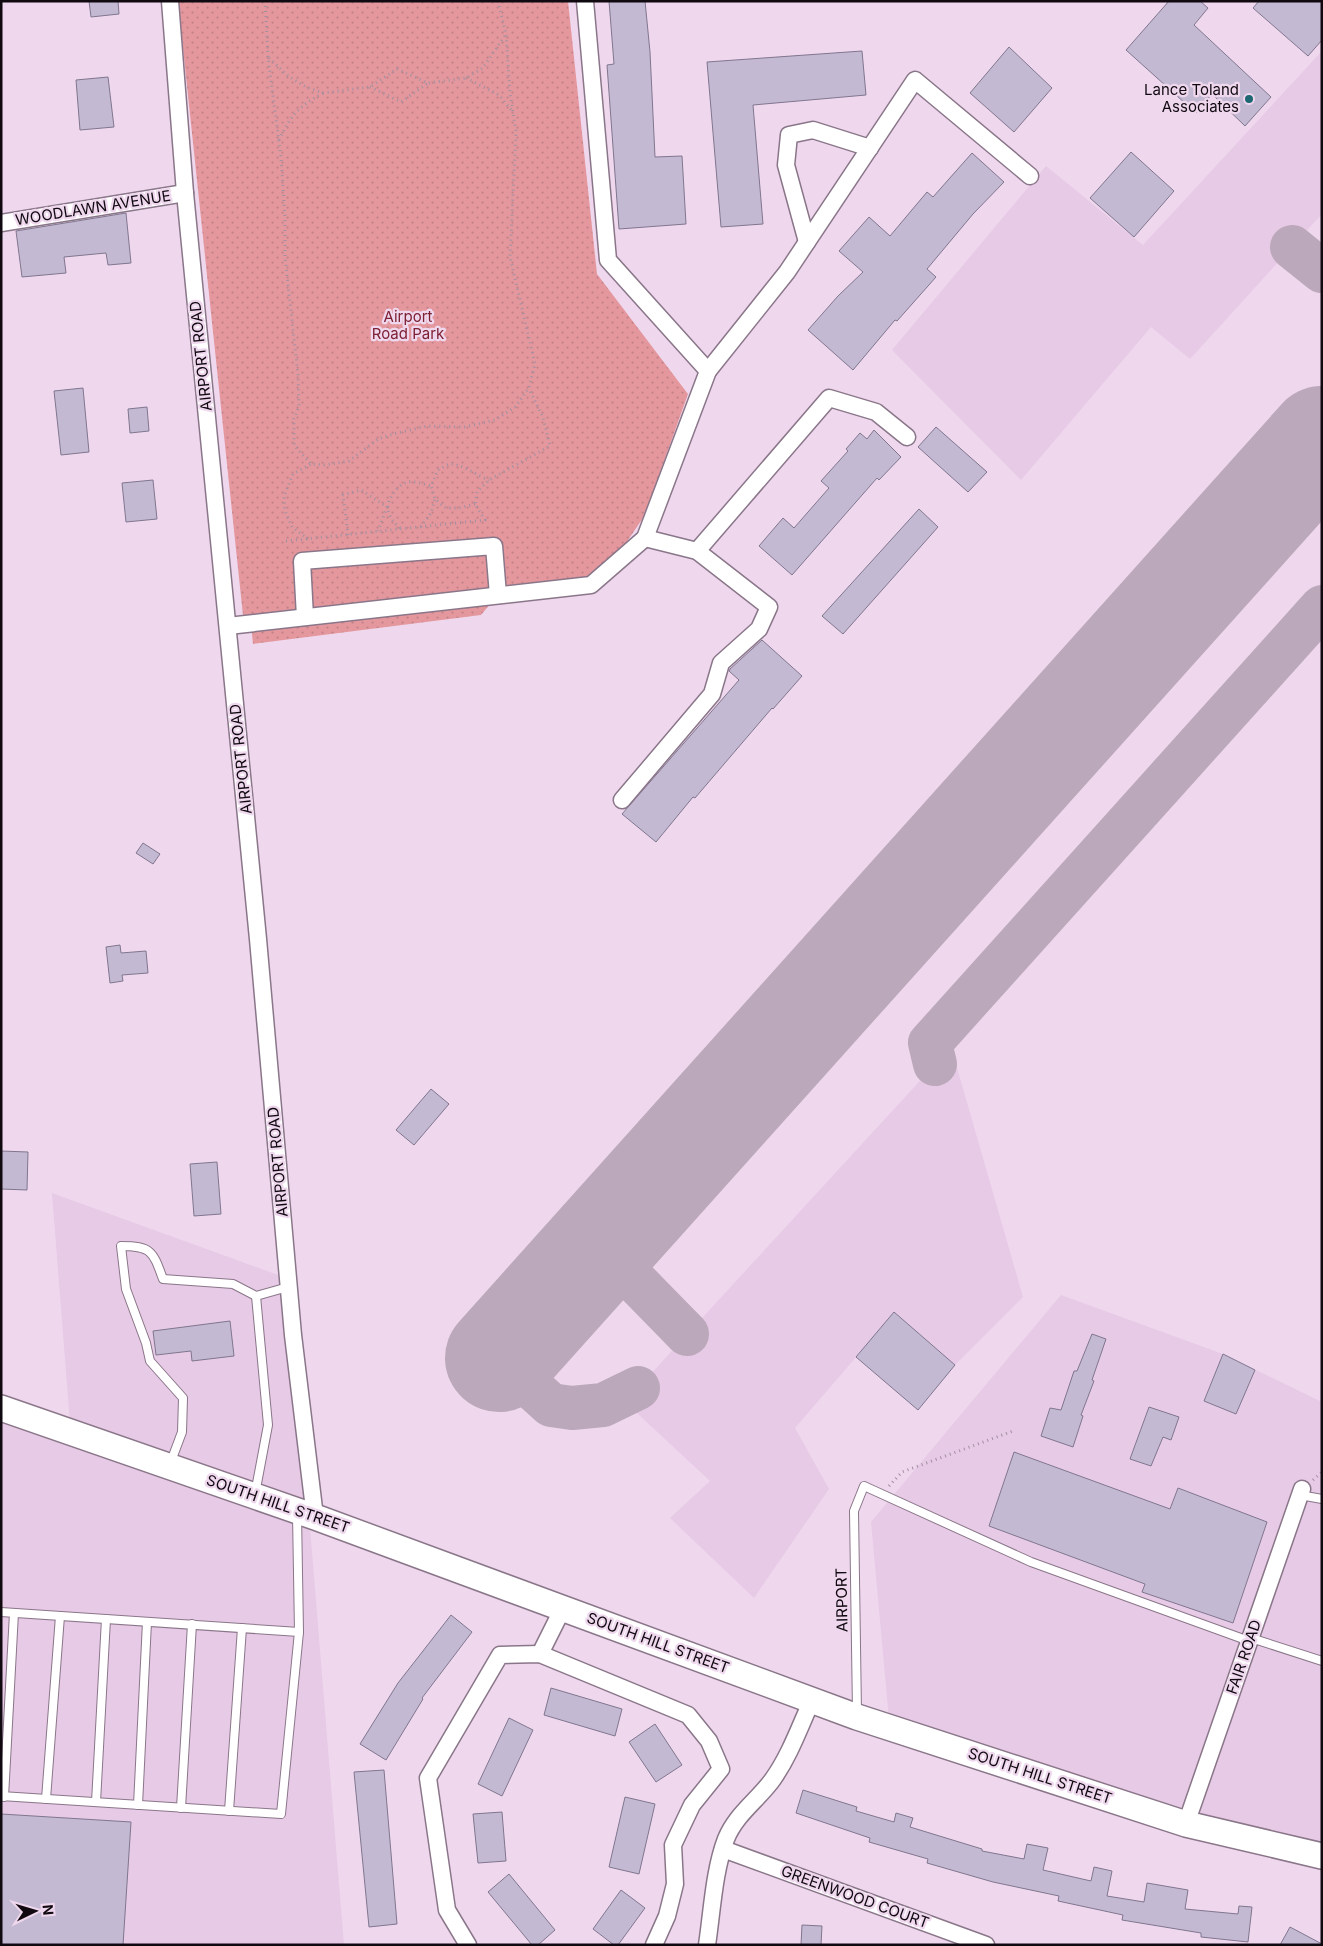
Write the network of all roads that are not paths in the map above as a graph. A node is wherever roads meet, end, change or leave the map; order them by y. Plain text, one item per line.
1 (170, 1) edge
2 (585, 1) edge
3 (870, 148) junction
4 (1030, 176) dead end
5 (185, 193) junction
6 (1, 223) edge
7 (807, 242) junction
8 (708, 371) junction
9 (907, 438) dead end
10 (645, 538) junction
11 (697, 551) junction
12 (498, 595) junction
13 (304, 617) junction
14 (228, 626) junction
15 (622, 800) dead end
16 (288, 1287) junction
17 (256, 1296) junction
18 (1, 1408) edge
19 (169, 1466) junction
20 (1301, 1492) joint
21 (254, 1496) junction
22 (1322, 1499) edge
23 (306, 1514) junction
24 (563, 1608) junction
25 (1, 1612) edge
26 (14, 1613) junction
27 (60, 1616) junction
28 (106, 1619) junction
29 (147, 1622) junction
30 (192, 1624) junction
31 (242, 1628) junction
32 (299, 1632) junction
33 (1250, 1640) junction
34 (540, 1654) junction
35 (1322, 1661) edge
36 (812, 1700) junction
37 (857, 1717) junction
38 (3, 1797) edge
39 (46, 1799) junction
40 (96, 1802) junction
41 (138, 1805) junction
42 (182, 1808) junction
43 (229, 1811) junction
44 (1186, 1824) junction
45 (723, 1849) junction
46 (1322, 1856) edge
47 (468, 1945) edge
48 (654, 1945) edge
49 (707, 1945) edge
50 (986, 1945) edge

1 - 5 street, AIRPORT ROAD
2 - 8 street
3 - 4 street
3 - 7 street
3 - 7 street
5 - 6 street, WOODLAWN AVENUE
5 - 14 street, AIRPORT ROAD
7 - 8 street
8 - 10 street
9 - 11 street
10 - 11 street
10 - 12 street
11 - 15 street
12 - 13 street
12 - 13 street
13 - 14 street
14 - 16 street, AIRPORT ROAD
16 - 17 lane
16 - 23 street, AIRPORT ROAD
17 - 19 lane
17 - 21 lane
18 - 19 main road, SOUTH HILL STREET
19 - 21 main road, SOUTH HILL STREET
20 - 22 lane
20 - 33 street, FAIR ROAD
21 - 23 main road, SOUTH HILL STREET
23 - 24 main road, SOUTH HILL STREET
23 - 32 lane
24 - 34 street
24 - 36 main road, SOUTH HILL STREET
25 - 26 lane
26 - 27 lane
26 - 38 lane
27 - 28 lane
27 - 39 lane
28 - 29 lane
28 - 40 lane
29 - 30 lane
29 - 41 lane
30 - 31 lane
30 - 42 lane
31 - 32 lane
31 - 43 lane
32 - 43 lane
33 - 35 lane
33 - 37 lane, AIRPORT
33 - 44 street, FAIR ROAD
34 - 47 street
34 - 48 street
36 - 37 main road, SOUTH HILL STREET
36 - 45 street
37 - 44 main road, SOUTH HILL STREET
38 - 39 lane
39 - 40 lane
40 - 41 lane
41 - 42 lane
42 - 43 lane
44 - 46 main road, SOUTH HILL STREET
45 - 49 street
45 - 50 street, GREENWOOD COURT

